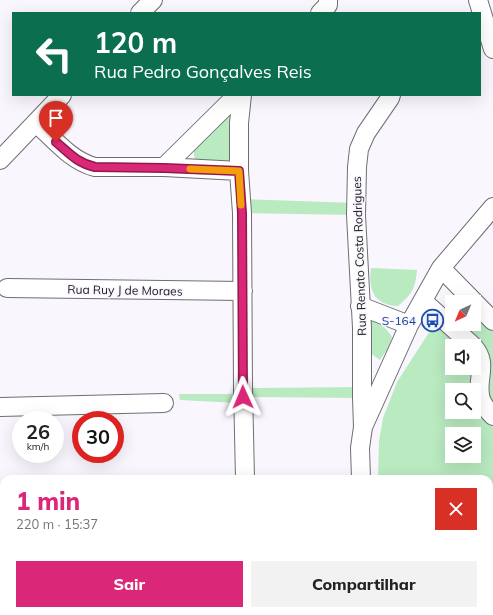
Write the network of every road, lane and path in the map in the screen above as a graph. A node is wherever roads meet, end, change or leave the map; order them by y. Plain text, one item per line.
1 (153, 0) edge
2 (478, 0) edge
3 (141, 12) edge
4 (493, 49) edge
5 (61, 96) edge
6 (236, 96) edge
7 (242, 96) edge
8 (391, 96) edge
9 (36, 123) junction
10 (0, 160) edge
11 (164, 168) junction
12 (239, 171) junction
13 (493, 207) edge
14 (441, 268) junction
15 (7, 288) dead end
16 (242, 291) junction
17 (423, 301) junction
18 (360, 306) junction
19 (493, 321) edge
20 (409, 325) junction
21 (464, 339) edge
22 (481, 360) edge
23 (164, 403) dead end
24 (0, 407) edge
25 (493, 416) edge
26 (363, 427) junction
27 (245, 475) edge
28 (361, 475) edge

1 - 3 street
2 - 4 street
5 - 9 street
6 - 11 street
7 - 12 street
8 - 18 street, Rua Renato Costa Rodrigues
9 - 10 street
9 - 11 street
11 - 12 street
12 - 16 street
13 - 14 street
14 - 17 street
14 - 19 street
15 - 16 street, Rua Ruy J de Moraes
16 - 27 street
17 - 20 street
17 - 21 street
18 - 20 street
18 - 26 street, Rua Renato Costa Rodrigues
20 - 26 street
22 - 25 street
23 - 24 street
26 - 28 street

